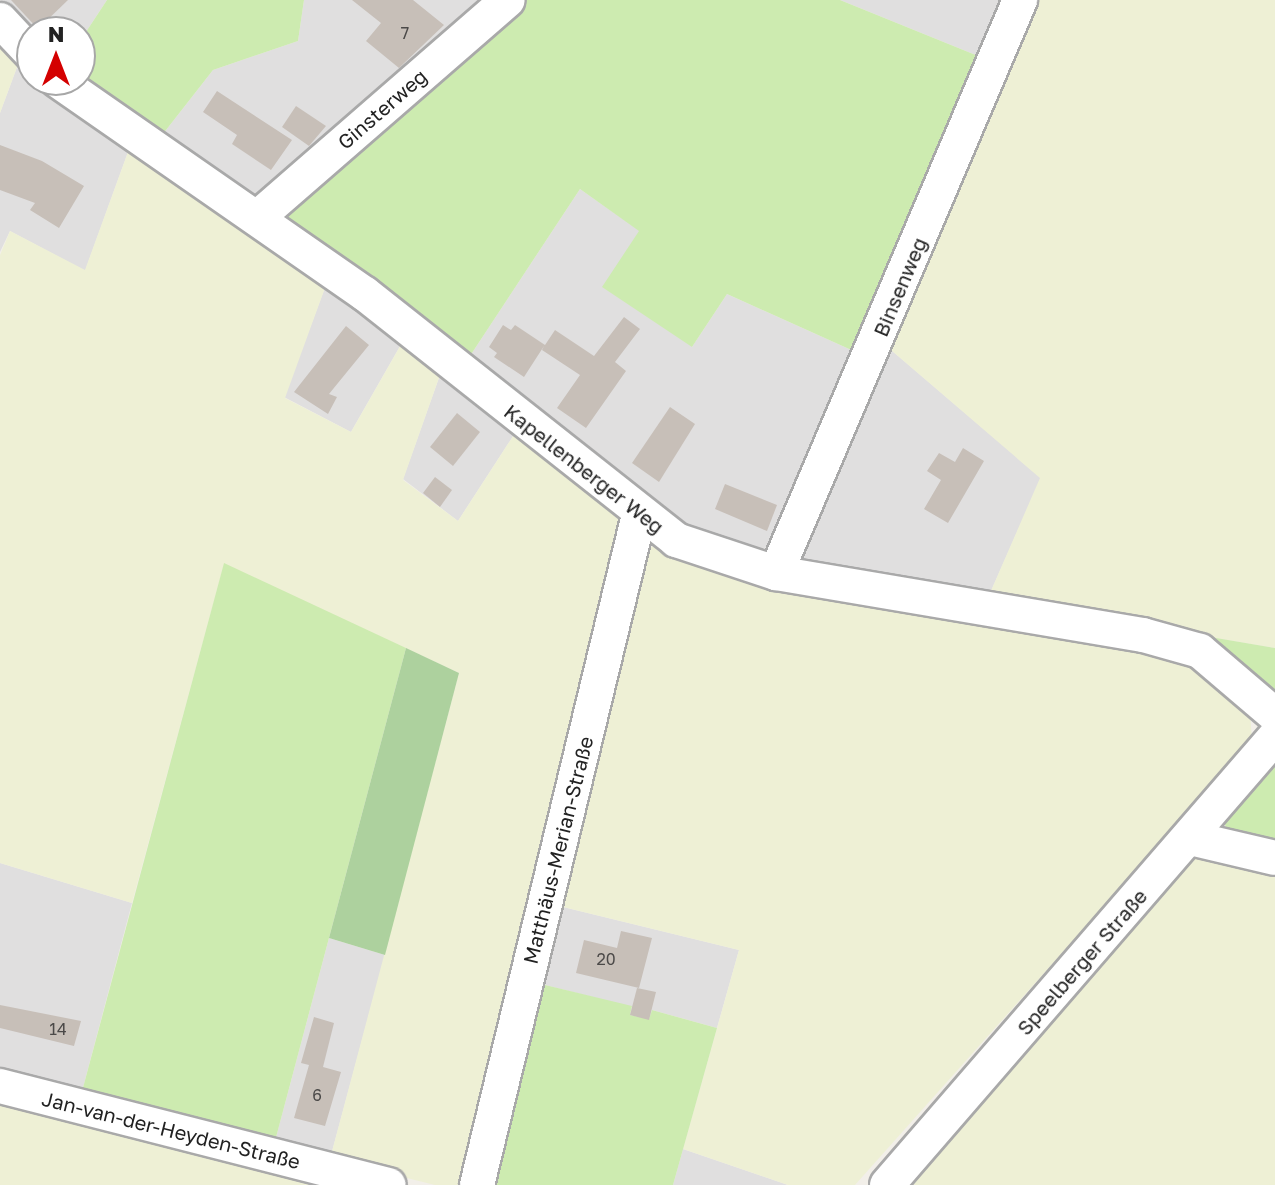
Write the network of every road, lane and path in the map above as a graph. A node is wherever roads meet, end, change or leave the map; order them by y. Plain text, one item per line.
1 (508, 0) edge
2 (1020, 0) edge
3 (0, 20) edge
4 (16, 37) edge
5 (80, 96) edge
6 (257, 218) junction
7 (639, 515) junction
8 (776, 573) junction
9 (1275, 715) edge
10 (1275, 737) edge
11 (1190, 838) junction
12 (1275, 858) edge
13 (0, 1086) edge
14 (389, 1185) edge
15 (477, 1185) edge
16 (887, 1185) edge

1 - 6 street, Ginsterweg
2 - 8 street, Binsenweg
3 - 4 street
5 - 6 street, Kapellenberger Weg
6 - 7 street, Kapellenberger Weg
7 - 8 street, Kapellenberger Weg
7 - 15 street, Matthäus-Merian-Straße
8 - 9 street, Kapellenberger Weg
10 - 11 street, Speelberger Straße
11 - 12 street
11 - 16 street, Speelberger Straße
13 - 14 street, Jan-van-der-Heyden-Straße

